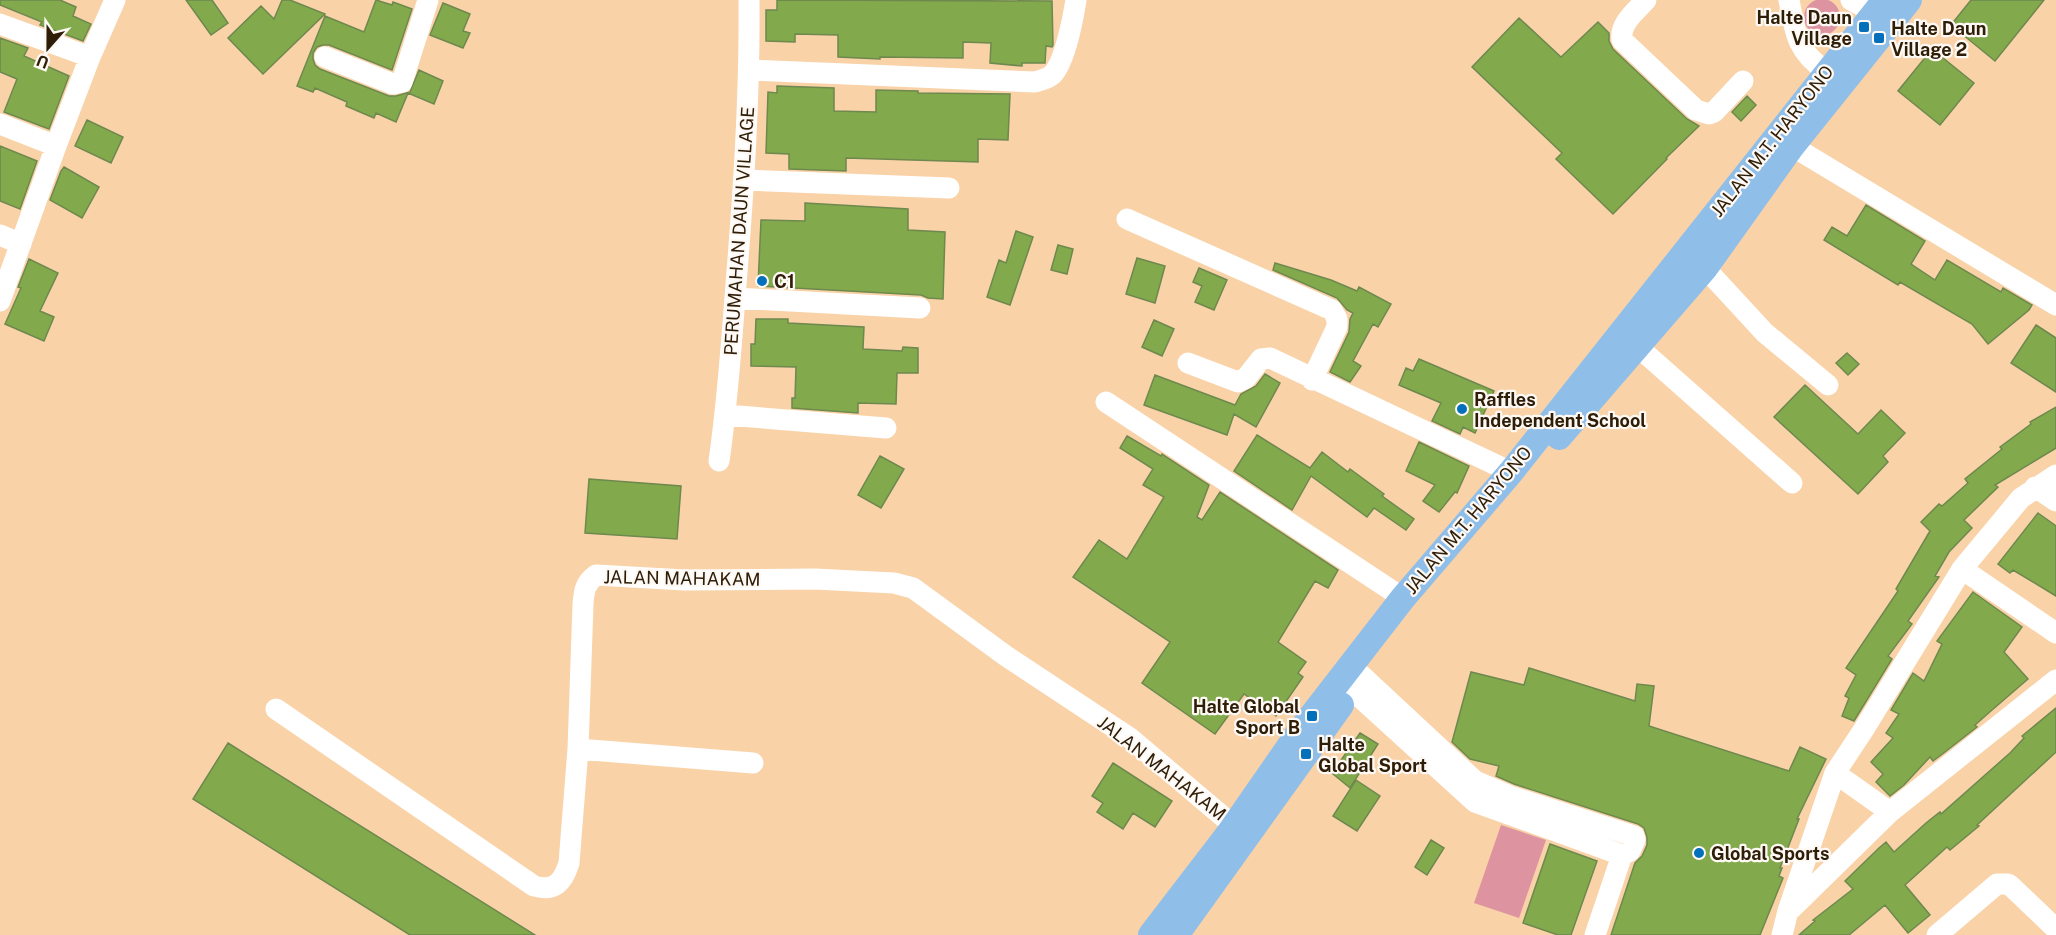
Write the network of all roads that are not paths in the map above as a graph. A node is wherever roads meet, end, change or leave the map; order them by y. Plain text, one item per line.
1 (115, 0) edge
2 (428, 0) edge
3 (749, 0) edge
4 (1076, 0) edge
5 (1646, 0) edge
6 (1789, 0) edge
7 (1851, 0) edge
8 (1909, 0) edge
9 (1883, 12) edge
10 (0, 24) edge
11 (90, 57) junction
12 (325, 57) dead end
13 (750, 70) junction
14 (1834, 77) junction
15 (1743, 81) dead end
16 (0, 124) edge
17 (56, 146) junction
18 (1792, 146) junction
19 (745, 180) junction
20 (949, 188) dead end
21 (1127, 219) dead end
22 (0, 235) edge
23 (21, 244) junction
24 (1705, 268) junction
25 (735, 298) junction
26 (0, 301) edge
27 (2056, 305) edge
28 (920, 308) dead end
29 (1637, 346) junction
30 (1188, 363) dead end
31 (1312, 380) junction
32 (1828, 386) dead end
33 (1106, 402) dead end
34 (726, 415) junction
35 (886, 428) dead end
36 (719, 461) dead end
37 (1511, 472) junction
38 (2056, 475) edge
39 (1792, 483) dead end
40 (2035, 487) junction
41 (2056, 501) edge
42 (1962, 569) junction
43 (1403, 598) junction
44 (2056, 633) edge
45 (2056, 680) edge
46 (1356, 683) junction
47 (276, 709) dead end
48 (578, 749) junction
49 (753, 763) dead end
50 (1834, 772) junction
51 (1890, 812) junction
52 (1234, 826) junction
53 (1225, 852) junction
54 (1788, 911) junction
55 (2056, 930) edge
56 (1178, 934) edge
57 (1151, 935) edge
58 (1594, 935) edge
59 (1782, 935) edge
60 (1937, 935) edge

1 - 11 street
2 - 12 street
3 - 13 street, PERUMAHAN DAUN VILLAGE
4 - 13 street
5 - 15 street
6 - 14 street
7 - 9 street
8 - 9 main road, JALAN M.T. HARYONO
9 - 14 main road, JALAN M.T. HARYONO
10 - 11 street
11 - 17 street
13 - 19 street, PERUMAHAN DAUN VILLAGE
14 - 18 main road, JALAN M.T. HARYONO
14 - 37 main road, JALAN M.T. HARYONO
16 - 17 street
17 - 23 street
18 - 24 main road, JALAN M.T. HARYONO
18 - 27 street
19 - 20 street
19 - 25 street, PERUMAHAN DAUN VILLAGE
21 - 31 street
22 - 23 street
23 - 26 street
24 - 29 main road, JALAN M.T. HARYONO
24 - 32 street
25 - 28 street
25 - 34 street, PERUMAHAN DAUN VILLAGE
29 - 39 street
29 - 46 main road, JALAN M.T. HARYONO
30 - 31 street
31 - 37 street
33 - 43 street
34 - 35 street
34 - 36 street, PERUMAHAN DAUN VILLAGE
37 - 43 main road, JALAN M.T. HARYONO
38 - 40 street
40 - 41 street
40 - 42 street
42 - 44 street
42 - 50 street
43 - 52 main road, JALAN M.T. HARYONO
45 - 51 street
46 - 53 main road, JALAN M.T. HARYONO
46 - 58 street
47 - 48 street, JALAN MAHAKAM
48 - 49 street
48 - 52 street, JALAN MAHAKAM
50 - 51 street
50 - 54 street
51 - 54 street
52 - 53 main road, JALAN M.T. HARYONO
53 - 56 main road, JALAN M.T. HARYONO
53 - 57 main road, JALAN M.T. HARYONO
54 - 59 street
55 - 60 street

